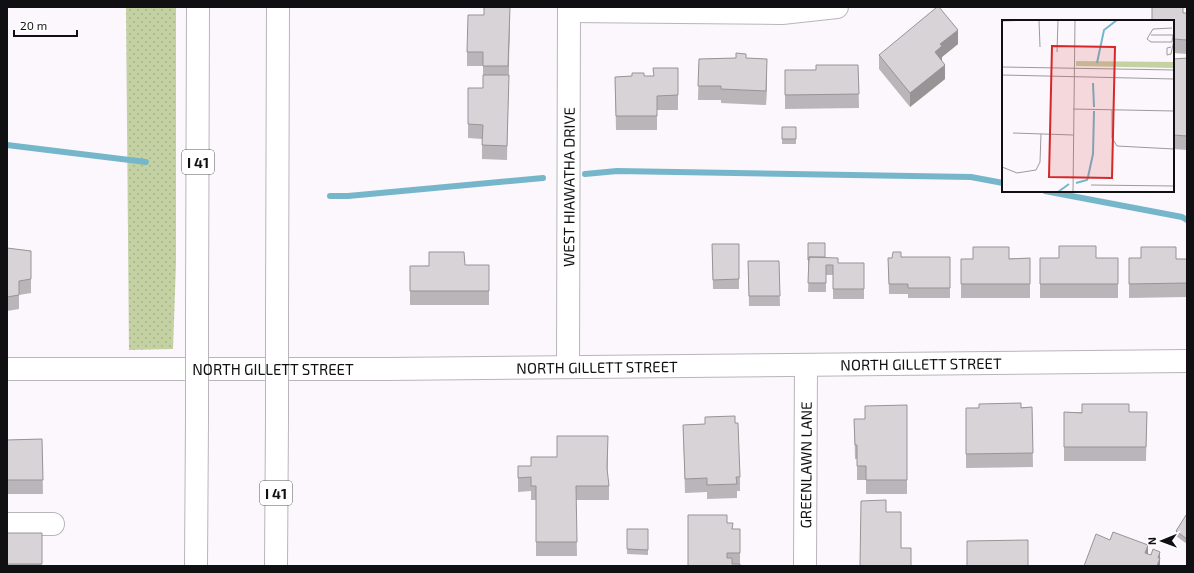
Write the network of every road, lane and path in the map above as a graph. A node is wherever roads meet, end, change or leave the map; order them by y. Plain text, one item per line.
1 (198, 7) edge
2 (278, 7) edge
3 (838, 7) edge
4 (569, 9) edge
5 (1187, 361) edge
6 (806, 365) junction
7 (568, 366) junction
8 (7, 368) edge
9 (7, 524) edge
10 (53, 524) dead end
11 (196, 566) edge
12 (276, 566) edge
13 (805, 566) edge

1 - 11 main road, I 41, bridge
2 - 12 main road, I 41, bridge
3 - 4 main road
4 - 7 main road, WEST HIAWATHA DRIVE
5 - 6 main road, NORTH GILLETT STREET
6 - 7 main road, NORTH GILLETT STREET
6 - 13 main road, GREENLAWN LANE
7 - 8 main road, NORTH GILLETT STREET
9 - 10 main road

